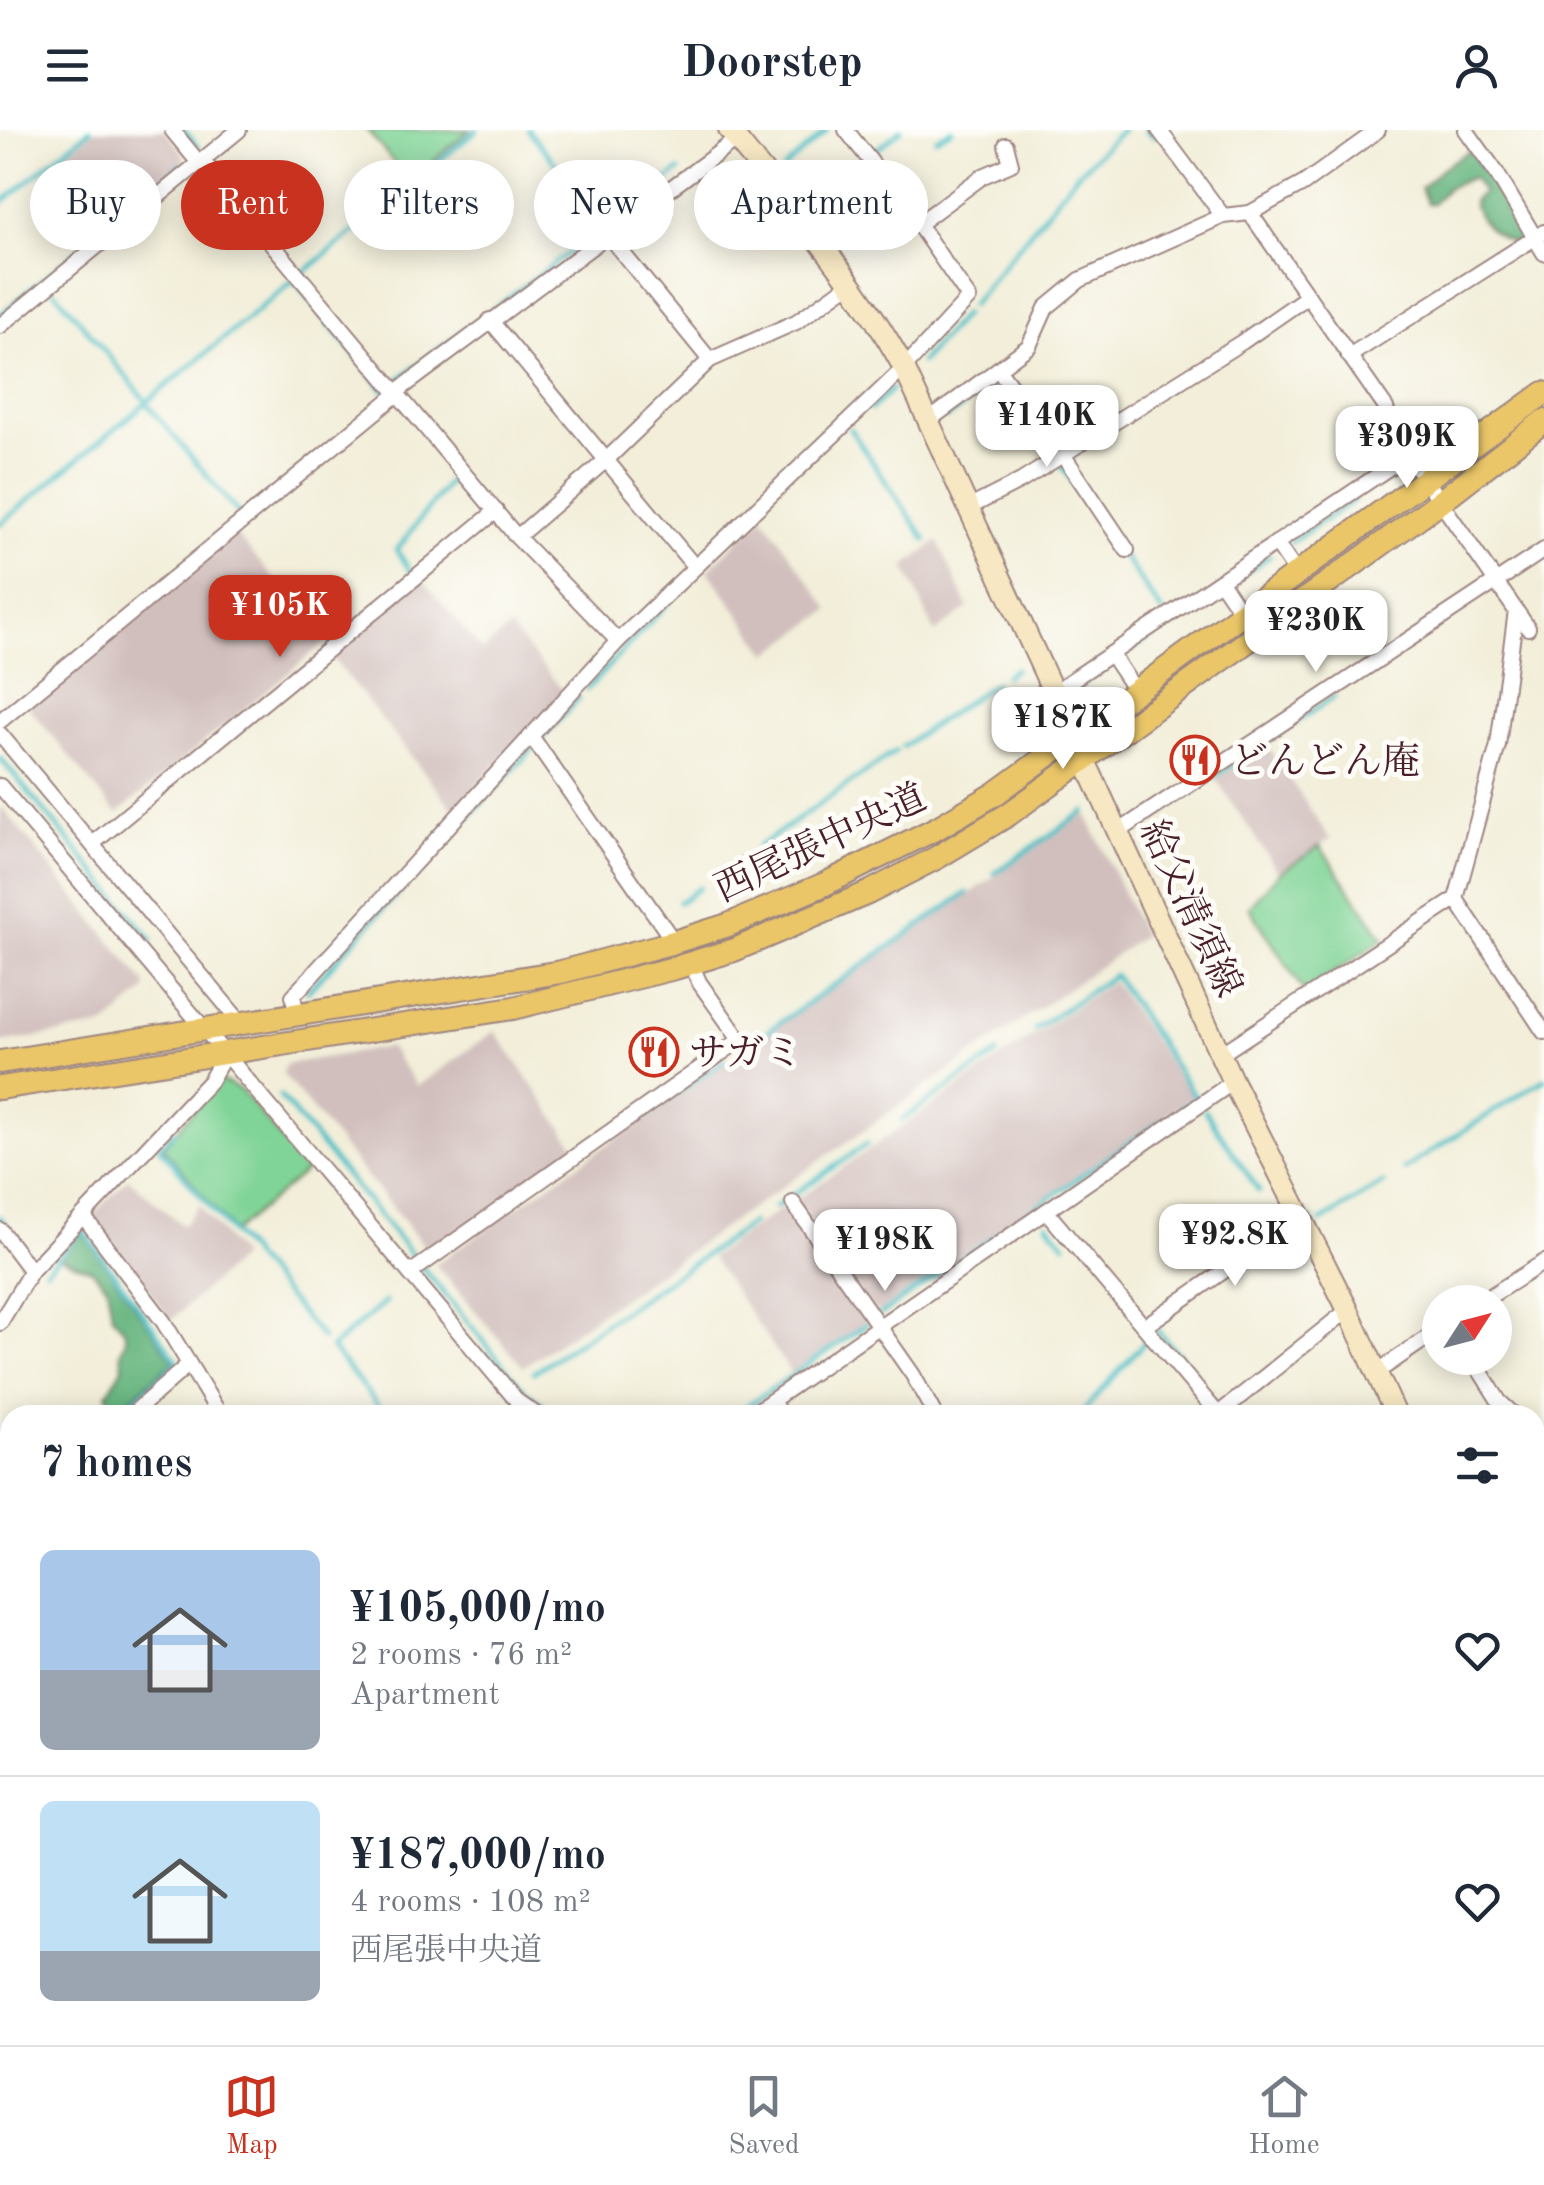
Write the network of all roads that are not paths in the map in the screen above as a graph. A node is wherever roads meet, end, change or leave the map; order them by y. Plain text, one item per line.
1 (172, 130) edge
2 (239, 130) edge
3 (846, 130) edge
4 (1159, 130) edge
5 (1378, 130) edge
6 (1466, 130) edge
7 (740, 135) edge
8 (1006, 144) dead end
9 (199, 160) edge
10 (201, 160) edge
11 (870, 160) edge
12 (181, 177) edge
13 (674, 184) edge
14 (1250, 214) junction
15 (1223, 216) junction
16 (928, 217) edge
17 (1539, 235) edge
18 (928, 238) edge
19 (274, 250) edge
20 (585, 250) edge
21 (620, 250) edge
22 (1544, 253) edge
23 (852, 282) junction
24 (1308, 296) junction
25 (490, 320) junction
26 (0, 326) edge
27 (1350, 356) junction
28 (710, 360) junction
29 (904, 368) junction
30 (998, 369) junction
31 (1544, 393) edge
32 (395, 394) junction
33 (928, 421) junction
34 (1544, 421) edge
35 (1062, 452) junction
36 (1408, 454) junction
37 (604, 461) junction
38 (1427, 481) junction
39 (1441, 501) junction
40 (968, 508) junction
41 (496, 511) junction
42 (518, 536) junction
43 (1276, 543) junction
44 (1127, 550) dead end
45 (1544, 550) edge
46 (694, 566) junction
47 (1298, 575) junction
48 (1220, 581) junction
49 (1496, 582) junction
50 (1516, 611) junction
51 (1243, 616) junction
52 (1528, 628) dead end
53 (618, 642) junction
54 (1111, 654) junction
55 (1054, 692) junction
56 (1137, 693) junction
57 (0, 721) edge
58 (0, 734) edge
59 (531, 736) junction
60 (1080, 748) junction
61 (0, 786) edge
62 (1118, 832) junction
63 (92, 844) junction
64 (1456, 899) junction
65 (674, 942) junction
66 (691, 963) junction
67 (296, 1015) junction
68 (241, 1022) junction
69 (201, 1028) junction
70 (1544, 1032) edge
71 (226, 1053) junction
72 (1222, 1054) junction
73 (0, 1062) edge
74 (1233, 1082) junction
75 (0, 1088) edge
76 (794, 1204) dead end
77 (1046, 1211) junction
78 (1300, 1216) junction
79 (84, 1217) junction
80 (0, 1230) edge
81 (1544, 1262) edge
82 (417, 1267) junction
83 (31, 1270) junction
84 (1508, 1285) edge
85 (1348, 1310) junction
86 (0, 1323) edge
87 (878, 1326) junction
88 (1145, 1326) junction
89 (1422, 1341) edge
90 (188, 1364) junction
91 (1377, 1372) junction
92 (1483, 1375) edge
93 (772, 1401) junction
94 (142, 1405) edge
95 (214, 1405) edge
96 (522, 1405) edge
97 (766, 1405) edge
98 (775, 1405) edge
99 (929, 1405) edge
100 (1211, 1405) edge
101 (1229, 1405) edge
102 (1392, 1405) edge
103 (1503, 1405) edge

1 - 9 street
2 - 10 street
3 - 11 street
4 - 15 street
5 - 14 street
6 - 17 street
7 - 13 street
7 - 23 main road, 給父清須線
8 - 16 street
12 - 26 street
14 - 15 street
14 - 24 street
15 - 30 street
17 - 22 street
17 - 27 street
18 - 29 street
19 - 32 street
20 - 25 street
21 - 28 street
23 - 28 street
23 - 29 main road, 給父清須線
24 - 27 street
24 - 35 street
25 - 32 street
25 - 37 street
27 - 36 street
28 - 37 street
29 - 33 main road, 給父清須線
29 - 46 street
30 - 33 street
30 - 35 street
31 - 38 main road, 西尾張中央道
32 - 41 street
32 - 57 street
33 - 40 main road, 給父清須線
34 - 39 main road, 西尾張中央道
35 - 40 street
35 - 44 street
36 - 38 street
36 - 43 street
37 - 42 street
37 - 46 street
38 - 39 street
38 - 47 main road, 西尾張中央道
39 - 49 street
39 - 60 main road, 西尾張中央道
40 - 55 main road, 給父清須線
41 - 42 street
41 - 63 street
42 - 53 street
43 - 47 street
43 - 48 street
45 - 49 street
46 - 53 street
47 - 51 main road, 西尾張中央道
48 - 51 street
48 - 54 street
49 - 50 street
49 - 62 street
50 - 52 street
50 - 64 street
51 - 56 main road, 西尾張中央道
53 - 59 street
54 - 55 street
54 - 56 street
55 - 60 main road, 給父清須線
56 - 60 main road, 西尾張中央道
58 - 63 street
59 - 65 street
59 - 67 street
60 - 62 main road, 給父清須線
60 - 65 main road, 西尾張中央道
60 - 66 main road, 西尾張中央道
61 - 69 street
62 - 72 main road, 給父清須線
63 - 68 street
64 - 70 street
64 - 72 street
65 - 67 main road, 西尾張中央道
66 - 71 main road, 西尾張中央道
66 - 82 street
67 - 68 main road, 西尾張中央道
68 - 69 main road, 西尾張中央道
69 - 71 street
69 - 73 main road, 西尾張中央道
71 - 75 main road, 西尾張中央道
71 - 79 street
71 - 82 street
72 - 74 main road, 給父清須線
74 - 77 street
74 - 78 main road, 給父清須線
76 - 87 street
77 - 87 street
77 - 88 street
78 - 85 main road, 給父清須線
78 - 88 street
79 - 83 street
79 - 90 street
80 - 83 street
81 - 84 street
82 - 96 street
83 - 86 street
85 - 91 main road, 給父清須線
85 - 101 street
87 - 93 street
87 - 99 street
88 - 100 street
89 - 91 street
90 - 94 street
90 - 95 street
91 - 102 main road, 給父清須線
92 - 103 street
93 - 97 street
93 - 98 street

